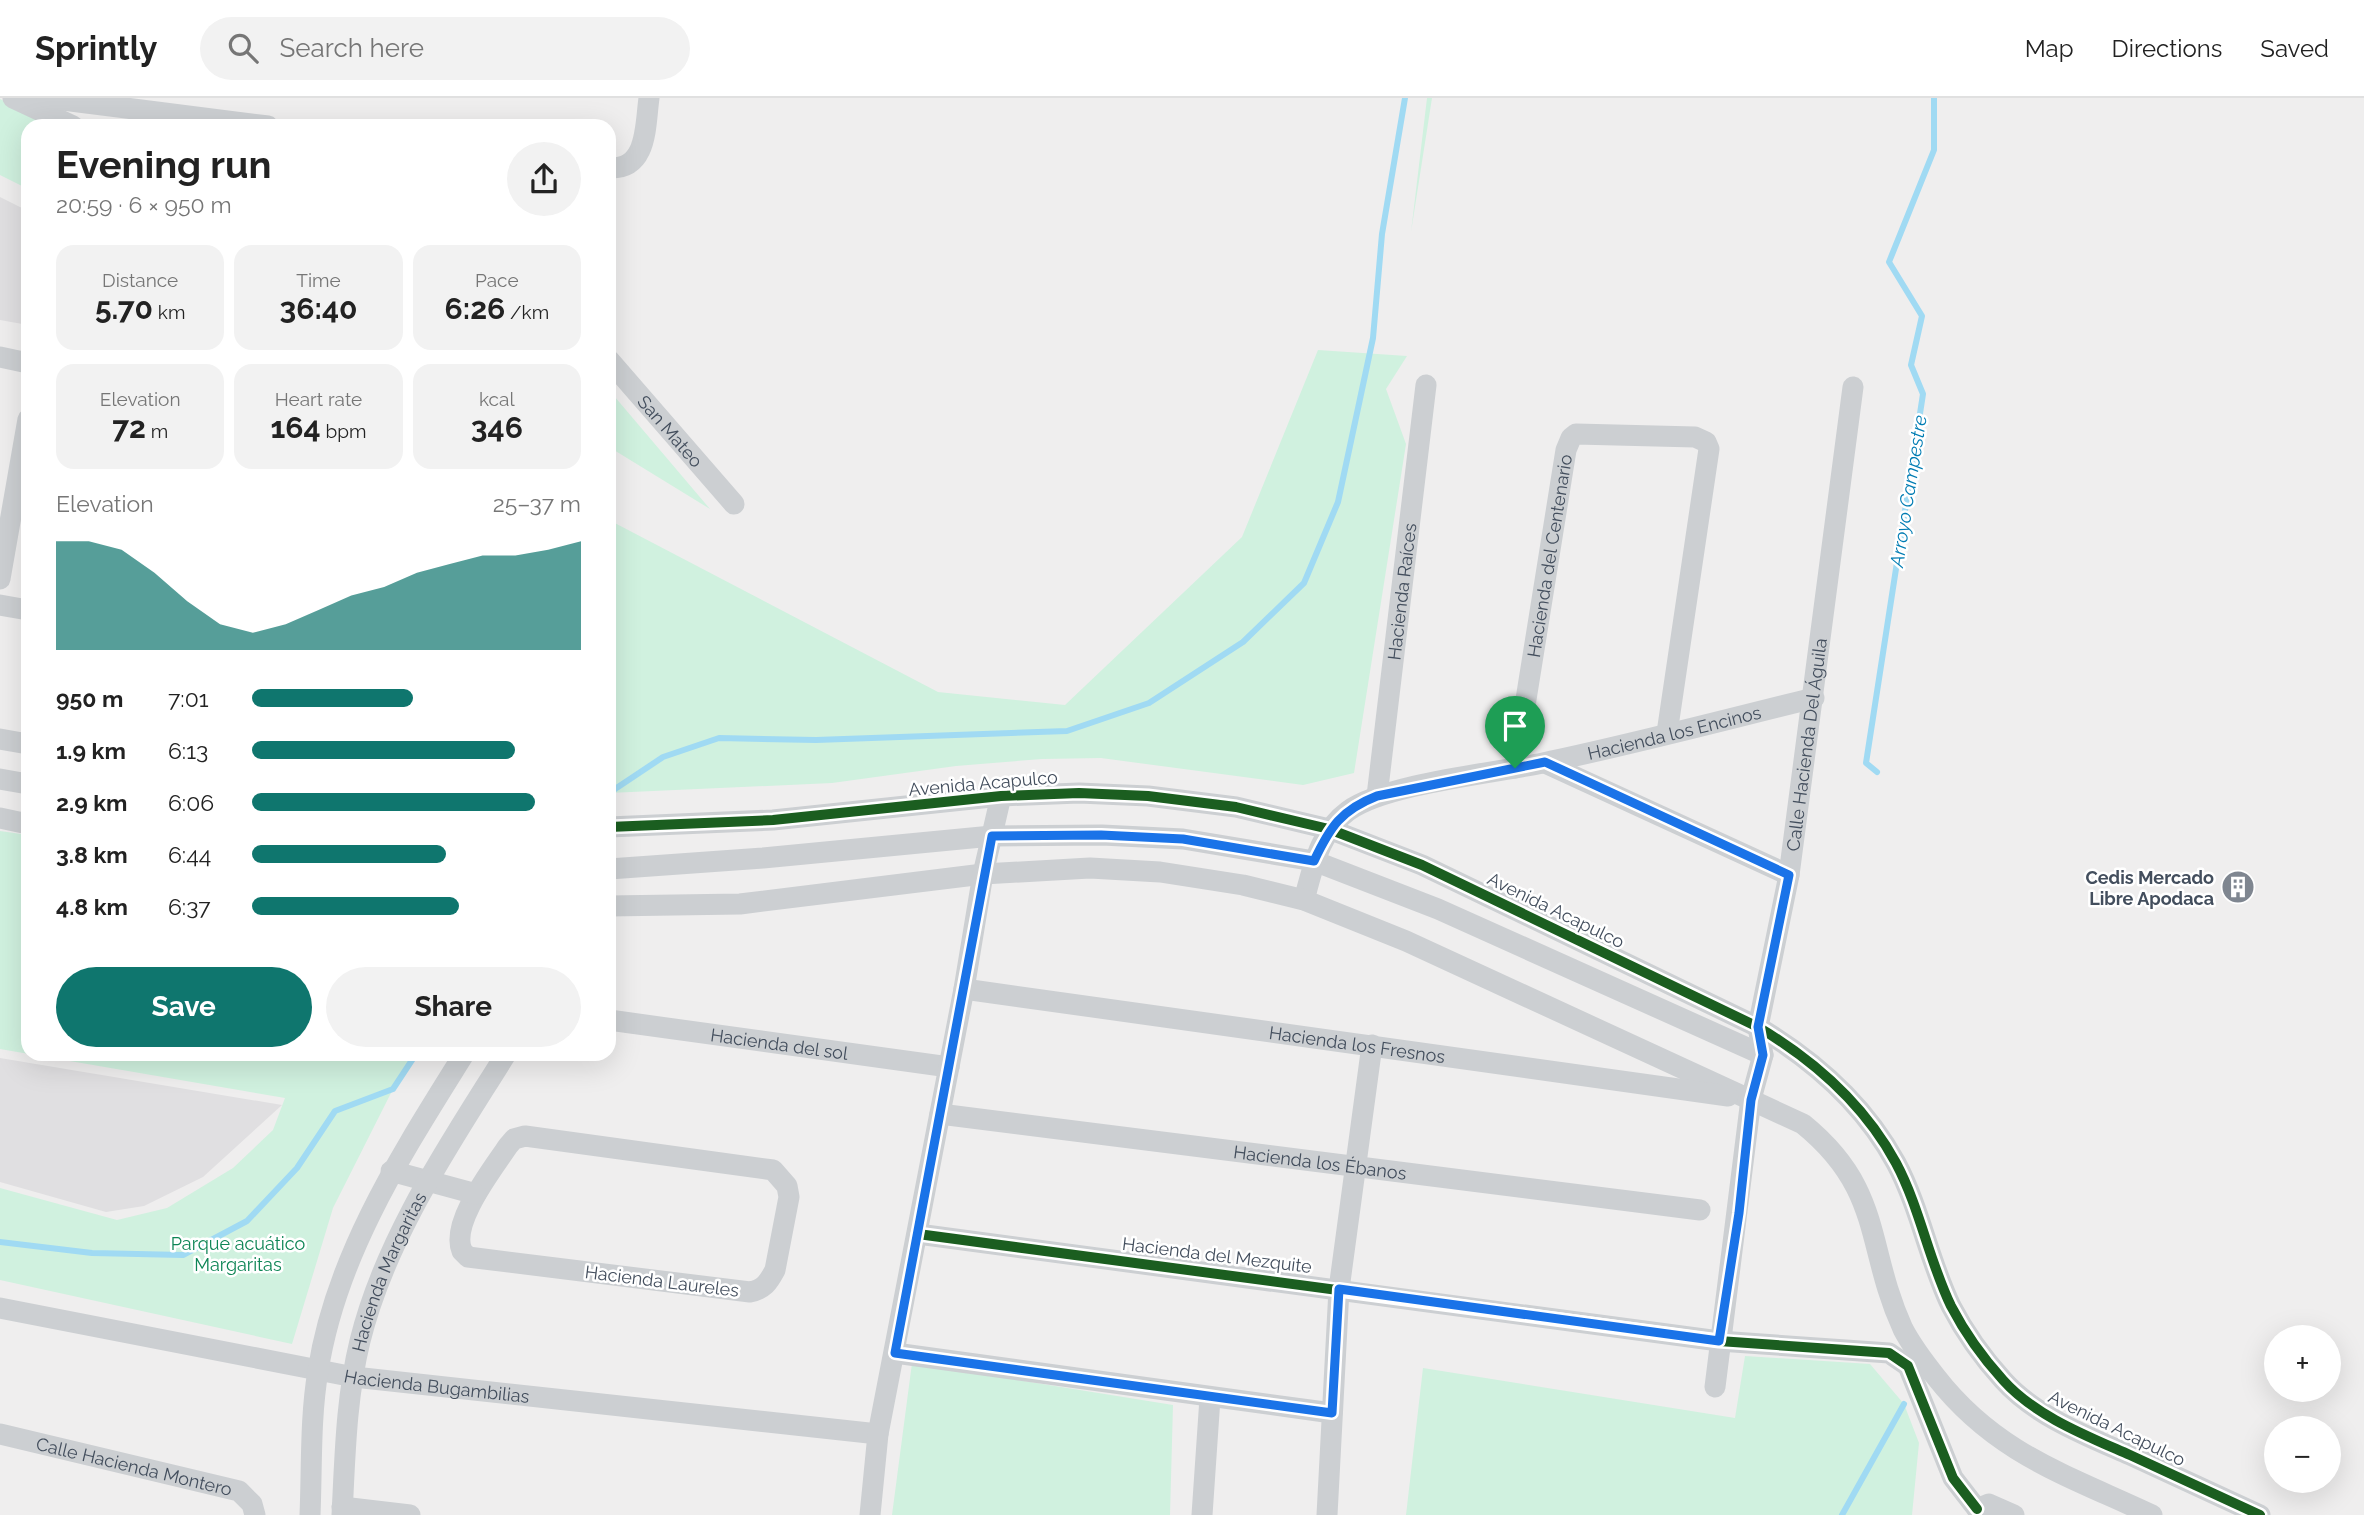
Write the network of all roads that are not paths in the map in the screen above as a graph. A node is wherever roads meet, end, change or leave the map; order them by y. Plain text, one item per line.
1 (13, 98) edge
2 (47, 98) edge
3 (649, 98) edge
4 (58, 119) edge
5 (213, 119) edge
6 (616, 169) edge
7 (0, 357) edge
8 (21, 362) edge
9 (616, 368) edge
10 (1426, 385) dead end
11 (1853, 387) dead end
12 (21, 453) edge
13 (15, 483) edge
14 (734, 504) dead end
15 (0, 579) edge
16 (0, 605) edge
17 (21, 609) edge
18 (1814, 698) junction
19 (1667, 733) junction
20 (0, 739) edge
21 (21, 743) edge
22 (1545, 762) junction
23 (1515, 768) junction
24 (0, 779) edge
25 (21, 783) edge
26 (1002, 796) junction
27 (1377, 796) junction
28 (0, 818) edge
29 (21, 822) edge
30 (616, 827) edge
31 (1329, 829) junction
32 (992, 836) junction
33 (1314, 861) junction
34 (616, 868) edge
35 (983, 874) junction
36 (1789, 875) junction
37 (1304, 900) junction
38 (616, 906) edge
39 (964, 989) junction
40 (616, 1021) edge
41 (1758, 1027) junction
42 (1372, 1045) junction
43 (1763, 1055) junction
44 (460, 1061) edge
45 (502, 1061) edge
46 (949, 1068) junction
47 (1751, 1100) junction
48 (940, 1114) junction
49 (1356, 1166) junction
50 (391, 1171) junction
51 (427, 1181) junction
52 (476, 1194) junction
53 (1700, 1210) dead end
54 (918, 1234) junction
55 (1339, 1289) junction
56 (0, 1308) edge
57 (1719, 1341) junction
58 (895, 1353) junction
59 (318, 1371) junction
60 (354, 1377) junction
61 (1715, 1387) dead end
62 (1210, 1398) junction
63 (1332, 1413) junction
64 (0, 1434) edge
65 (878, 1434) junction
66 (342, 1511) edge
67 (1976, 1512) edge
68 (256, 1515) edge
69 (310, 1515) edge
70 (410, 1515) edge
71 (870, 1515) edge
72 (1202, 1515) edge
73 (1327, 1515) edge
74 (2014, 1515) edge
75 (2152, 1515) edge
76 (2260, 1515) edge

1 - 4 street
2 - 5 street
3 - 6 street
7 - 8 street
9 - 14 street, San Mateo
10 - 27 street, Hacienda Raíces
11 - 18 street, Calle Hacienda Del Águila
12 - 13 street
13 - 15 street
16 - 17 street
18 - 19 street, Hacienda los Encinos
18 - 36 street, Calle Hacienda Del Águila
19 - 22 street, Hacienda los Encinos
19 - 23 street, Hacienda del Centenario
20 - 21 street
22 - 23 street, Hacienda los Encinos
22 - 36 street
23 - 27 street, Hacienda los Encinos
24 - 25 street
26 - 30 street, Avenida Acapulco
26 - 31 street, Avenida Acapulco
26 - 32 street
27 - 31 street, Hacienda los Encinos
28 - 29 street
31 - 33 street, Hacienda los Encinos
31 - 41 street, Avenida Acapulco
32 - 33 street
32 - 34 street
32 - 35 street
33 - 37 street, Hacienda los Encinos
33 - 43 street
35 - 37 street
35 - 38 street
35 - 39 street
36 - 41 street, Calle Hacienda Del Águila
37 - 47 street
39 - 42 street, Hacienda los Fresnos
39 - 46 street
40 - 46 street, Hacienda del sol
41 - 43 street, Calle Hacienda Del Águila
41 - 76 street, Avenida Acapulco
42 - 47 street, Hacienda los Fresnos
42 - 49 street
43 - 47 street, Calle Hacienda Del Águila
44 - 50 street, Hacienda Margaritas
45 - 51 street, Hacienda Margaritas
46 - 48 street
47 - 57 street, Calle Hacienda Del Águila
47 - 75 street
48 - 49 street, Hacienda los Ébanos
48 - 54 street
49 - 53 street, Hacienda los Ébanos
49 - 55 street
50 - 51 street
50 - 59 street, Hacienda Margaritas
51 - 52 street
51 - 60 street, Hacienda Margaritas
52 - 52 street, Hacienda Laureles
54 - 55 street, Hacienda del Mezquite
54 - 58 street
55 - 57 street, Hacienda del Mezquite
55 - 63 street
56 - 59 street, Hacienda Bugambilias
57 - 61 street, Calle Hacienda Del Águila
57 - 67 street, Hacienda del Mezquite
58 - 62 street
58 - 65 street
59 - 60 street, Hacienda Bugambilias
59 - 69 street, Hacienda Margaritas
60 - 65 street, Hacienda Bugambilias
60 - 66 street, Hacienda Margaritas
62 - 63 street
62 - 72 street
63 - 73 street
64 - 68 street, Calle Hacienda Montero
65 - 71 street
66 - 70 street
67 - 74 street

